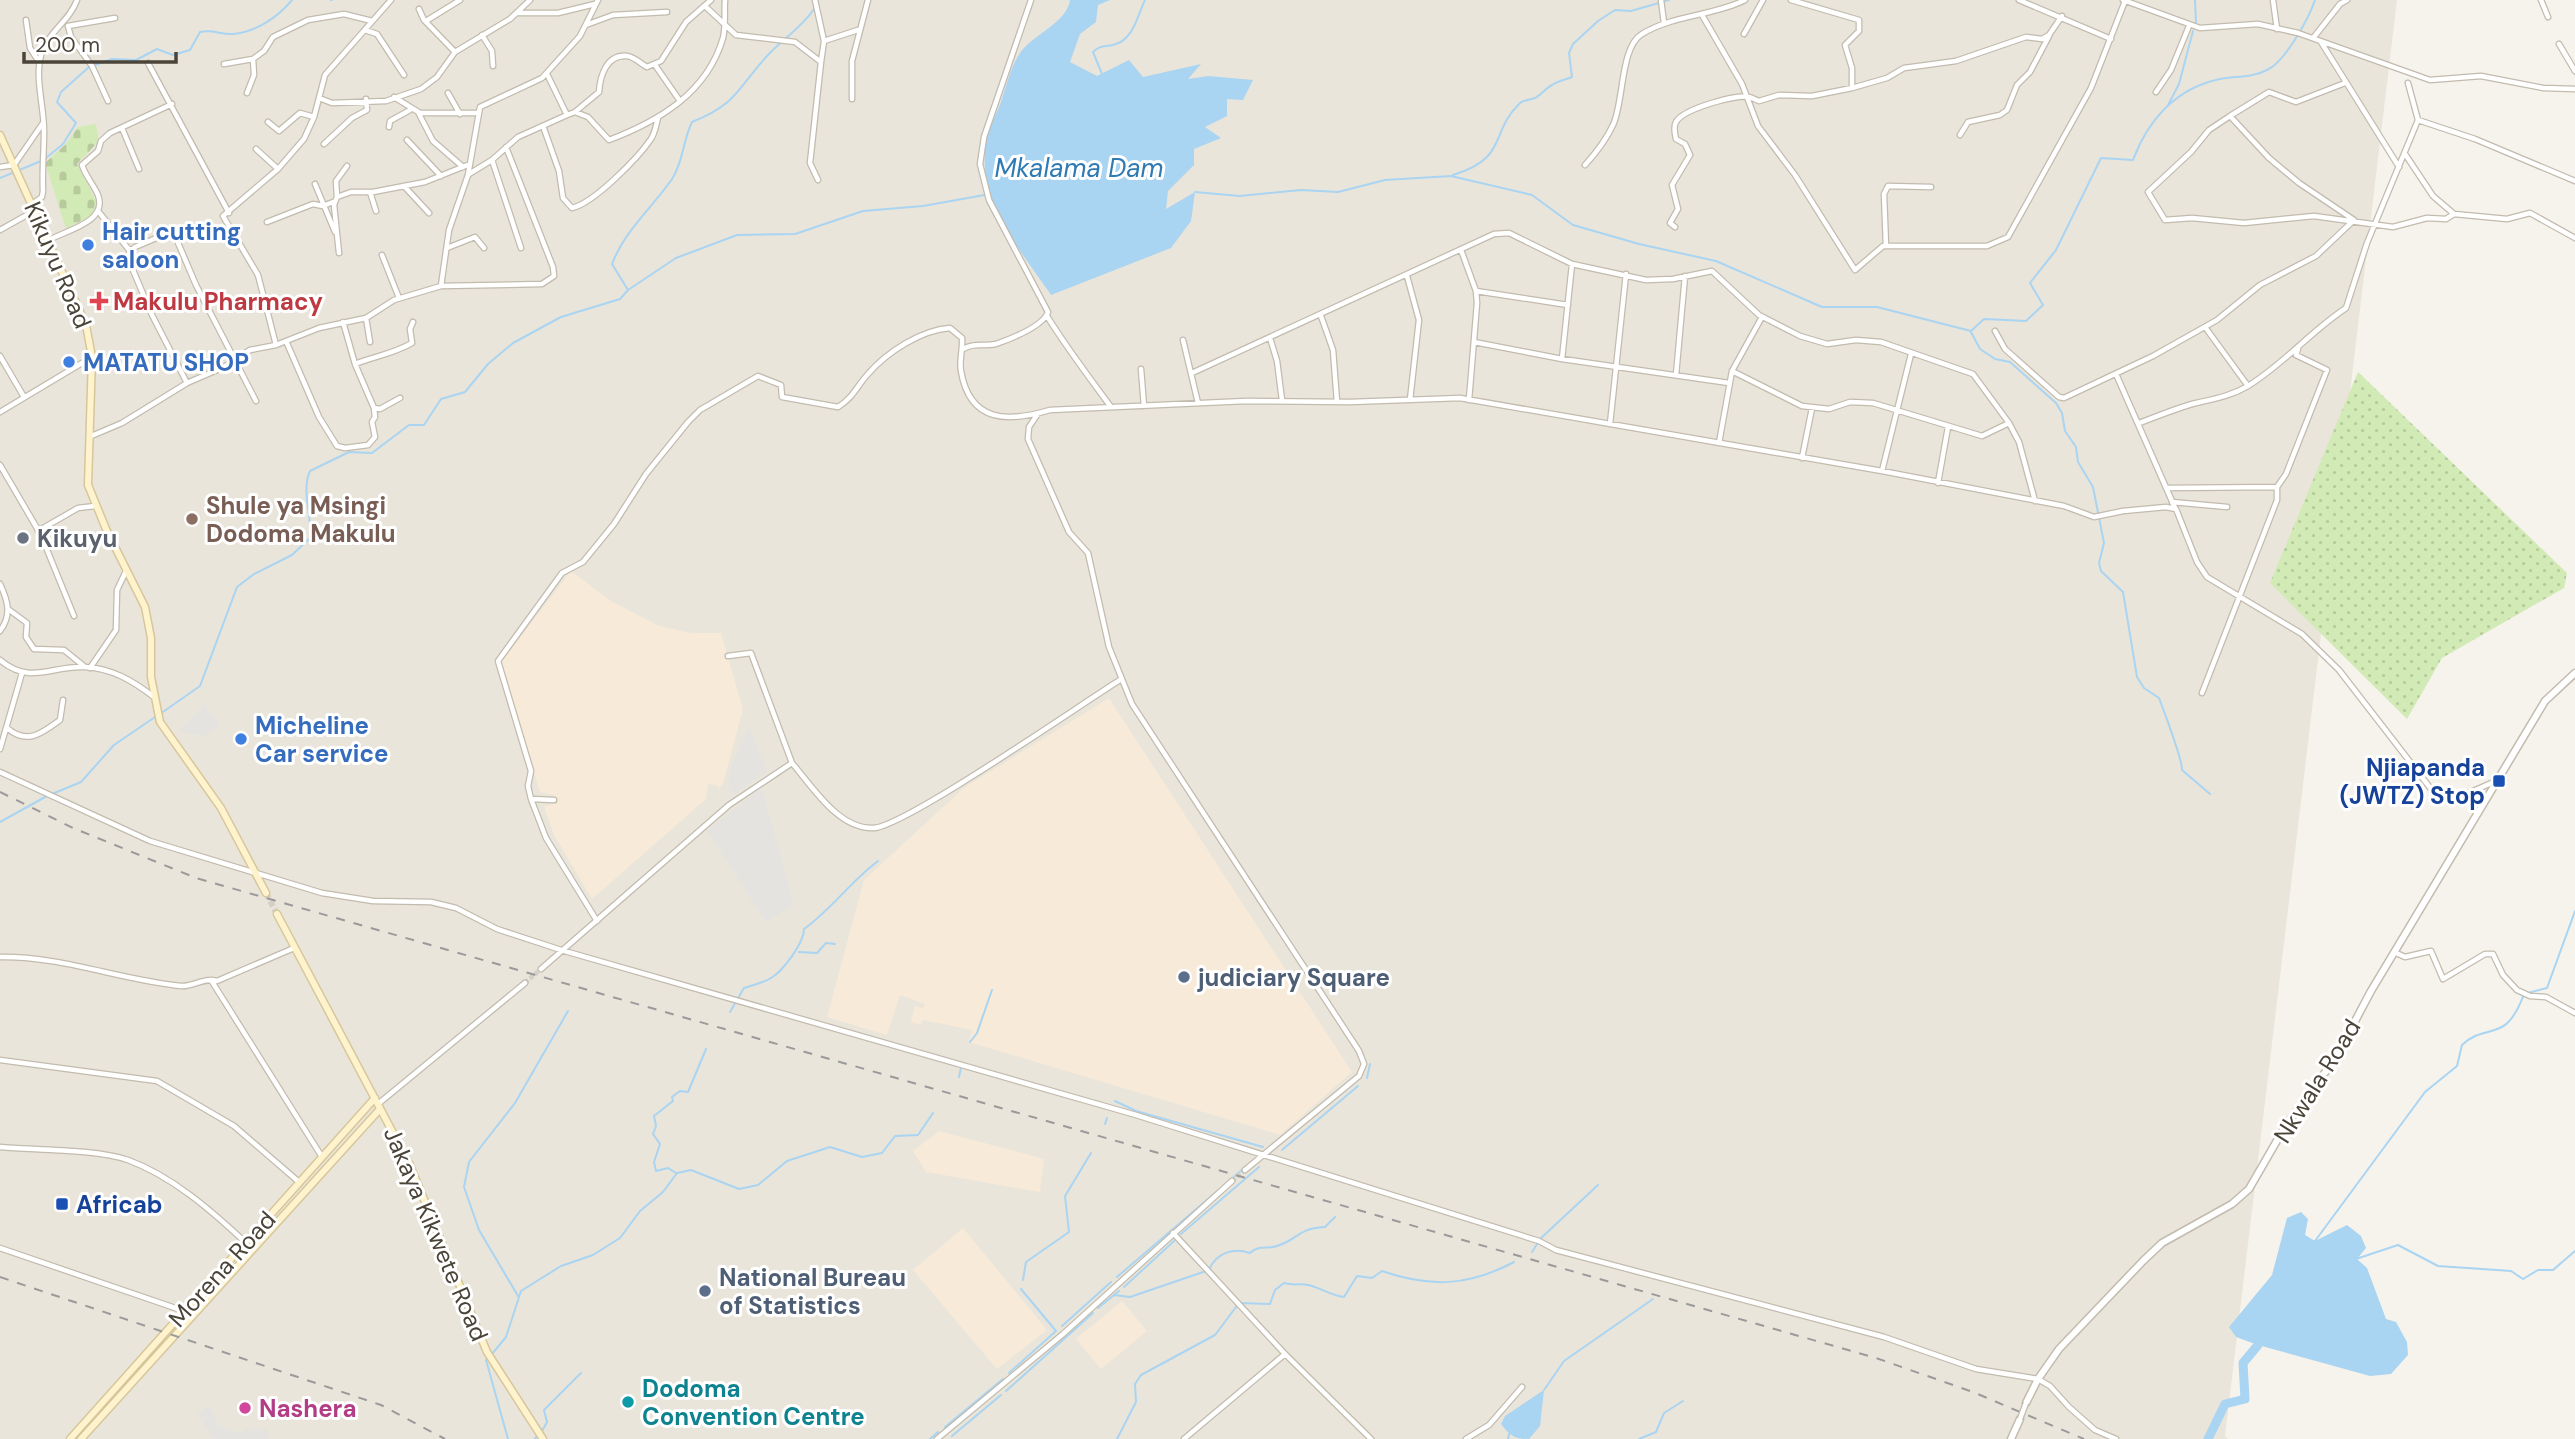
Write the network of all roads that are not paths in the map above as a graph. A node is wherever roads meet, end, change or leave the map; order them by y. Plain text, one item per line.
1 (77, 0) edge
2 (391, 0) edge
3 (460, 0) edge
4 (530, 0) edge
5 (711, 0) edge
6 (725, 0) edge
7 (815, 0) edge
8 (868, 0) edge
9 (1031, 0) edge
10 (1661, 0) edge
11 (1745, 0) edge
12 (1763, 0) edge
13 (1791, 0) edge
14 (2019, 0) edge
15 (2124, 0) edge
16 (2273, 0) edge
17 (2347, 0) edge
18 (2541, 0) edge
19 (597, 2) edge
20 (706, 7) junction
21 (419, 9) dead end
22 (667, 12) dead end
23 (517, 13) junction
24 (1702, 15) junction
25 (2062, 16) junction
26 (2548, 17) dead end
27 (115, 18) dead end
28 (26, 20) dead end
29 (373, 21) junction
30 (426, 21) junction
31 (724, 23) junction
32 (1664, 23) junction
33 (66, 24) junction
34 (585, 26) junction
35 (2189, 26) junction
36 (365, 30) junction
37 (858, 30) junction
38 (2277, 30) junction
39 (482, 34) junction
40 (1744, 34) dead end
41 (2049, 35) junction
42 (2314, 37) junction
43 (2111, 39) junction
44 (824, 41) junction
45 (2321, 41) junction
46 (2559, 44) dead end
47 (455, 52) junction
48 (253, 59) junction
49 (39, 62) junction
50 (821, 62) junction
51 (148, 63) dead end
52 (224, 64) dead end
53 (655, 65) junction
54 (493, 66) dead end
55 (2574, 67) edge
56 (547, 74) junction
57 (404, 75) dead end
58 (2345, 83) junction
59 (2408, 83) dead end
60 (1852, 88) junction
61 (2575, 89) edge
62 (2157, 92) dead end
63 (247, 93) dead end
64 (448, 93) dead end
65 (1748, 96) junction
66 (394, 97) junction
67 (319, 98) junction
68 (366, 99) junction
69 (852, 99) dead end
70 (108, 101) dead end
71 (680, 102) junction
72 (172, 103) junction
73 (410, 110) junction
74 (575, 111) junction
75 (418, 112) junction
76 (477, 113) junction
77 (460, 114) junction
78 (567, 115) junction
79 (2230, 116) junction
80 (314, 117) junction
81 (658, 118) junction
82 (2417, 120) junction
83 (44, 122) junction
84 (268, 122) dead end
85 (543, 126) junction
86 (389, 127) dead end
87 (122, 128) junction
88 (0, 135) edge
89 (1960, 135) dead end
90 (407, 141) dead end
91 (324, 144) dead end
92 (506, 147) junction
93 (256, 149) dead end
94 (2405, 154) junction
95 (492, 160) junction
96 (470, 164) junction
97 (1585, 164) dead end
98 (347, 166) dead end
99 (0, 167) edge
100 (463, 167) junction
101 (2400, 168) junction
102 (139, 169) dead end
103 (278, 169) junction
104 (16, 170) junction
105 (468, 175) junction
106 (441, 176) junction
107 (818, 180) dead end
108 (2575, 181) edge
109 (315, 184) dead end
110 (404, 185) junction
111 (1931, 187) dead end
112 (370, 192) junction
113 (335, 199) junction
114 (323, 206) junction
115 (33, 207) junction
116 (98, 211) junction
117 (376, 211) dead end
118 (229, 213) junction
119 (429, 213) dead end
120 (2454, 214) junction
121 (2354, 220) junction
122 (267, 222) dead end
123 (2376, 225) junction
124 (1675, 227) dead end
125 (0, 230) edge
126 (337, 236) junction
127 (2575, 238) edge
128 (49, 240) junction
129 (1886, 246) junction
130 (446, 248) junction
131 (484, 248) dead end
132 (521, 248) dead end
133 (1461, 250) junction
134 (130, 251) junction
135 (340, 253) dead end
136 (382, 256) dead end
137 (1572, 264) junction
138 (1626, 274) junction
139 (1407, 276) junction
140 (1685, 276) junction
141 (441, 286) junction
142 (1476, 291) junction
143 (399, 298) junction
144 (1569, 305) junction
145 (1047, 316) junction
146 (1321, 316) junction
147 (1762, 317) junction
148 (366, 318) junction
149 (343, 322) junction
150 (413, 322) dead end
151 (2205, 327) junction
152 (1994, 331) dead end
153 (1270, 338) junction
154 (1183, 340) dead end
155 (286, 341) junction
156 (370, 342) dead end
157 (1474, 342) junction
158 (276, 345) junction
159 (2298, 348) junction
160 (963, 349) junction
161 (1911, 354) junction
162 (0, 356) edge
163 (92, 356) junction
164 (1562, 359) junction
165 (234, 361) junction
166 (355, 364) junction
167 (1618, 366) junction
168 (1141, 369) dead end
169 (1732, 371) junction
170 (1192, 373) junction
171 (2116, 374) junction
172 (1676, 376) junction
173 (187, 383) junction
174 (1729, 383) junction
175 (2248, 386) junction
176 (24, 397) junction
177 (400, 398) dead end
178 (1282, 400) junction
179 (1410, 400) junction
180 (1469, 400) junction
181 (256, 401) dead end
182 (1198, 402) junction
183 (1337, 402) junction
184 (1144, 405) junction
185 (374, 408) junction
186 (1111, 408) junction
187 (1812, 408) junction
188 (1896, 411) junction
189 (0, 412) edge
190 (1037, 414) junction
191 (2009, 423) junction
192 (2139, 423) junction
193 (1610, 424) junction
194 (1948, 427) junction
195 (88, 438) junction
196 (1719, 443) junction
197 (1802, 458) junction
198 (0, 466) edge
199 (1882, 471) junction
200 (1938, 483) junction
201 (2277, 487) junction
202 (2166, 488) junction
203 (2035, 501) junction
204 (2172, 502) junction
205 (95, 506) junction
206 (2227, 507) dead end
207 (2176, 509) junction
208 (38, 531) junction
209 (127, 570) junction
210 (0, 584) edge
211 (2240, 596) junction
212 (8, 609) junction
213 (74, 616) dead end
214 (0, 631) edge
215 (728, 656) dead end
216 (0, 660) edge
217 (88, 668) junction
218 (22, 673) junction
219 (2575, 673) edge
220 (1120, 680) junction
221 (2202, 693) dead end
222 (154, 697) junction
223 (63, 700) dead end
224 (7, 728) junction
225 (0, 749) edge
226 (792, 763) junction
227 (0, 772) edge
228 (2497, 781) junction
229 (531, 799) junction
230 (554, 800) dead end
231 (256, 874) junction
232 (265, 893) tunnel mouth
233 (277, 914) tunnel mouth
234 (597, 921) junction
235 (294, 948) junction
236 (561, 950) junction
237 (2395, 952) junction
238 (0, 957) edge
239 (541, 969) tunnel mouth
240 (210, 979) junction
241 (525, 983) tunnel mouth
242 (2575, 1013) edge
243 (0, 1060) edge
244 (378, 1104) junction
245 (0, 1147) edge
246 (1264, 1155) junction
247 (322, 1157) junction
248 (1245, 1170) tunnel mouth
249 (1232, 1181) tunnel mouth
250 (299, 1182) junction
251 (1173, 1233) junction
252 (246, 1243) junction
253 (0, 1248) edge
254 (184, 1311) junction
255 (1285, 1354) junction
256 (2038, 1379) junction
257 (1522, 1387) dead end
258 (2026, 1403) joint
259 (2020, 1419) joint
260 (946, 1433) junction
261 (71, 1438) edge
262 (81, 1439) edge
263 (542, 1439) edge
264 (937, 1439) edge
265 (952, 1439) edge
266 (1184, 1439) edge
267 (1371, 1439) edge
268 (1466, 1439) edge
269 (2011, 1439) edge
270 (2116, 1439) edge

1 - 33 street
2 - 29 street
3 - 30 street
4 - 23 street
5 - 20 street
6 - 31 street
7 - 44 street
8 - 37 street
9 - 145 street
10 - 32 street
11 - 24 street
12 - 40 street
13 - 60 street
14 - 25 street
15 - 35 street
15 - 43 street
16 - 38 street
17 - 42 street
18 - 26 street
19 - 23 street
19 - 34 street
20 - 31 street
20 - 53 street
21 - 30 street
22 - 34 street
23 - 39 street
24 - 32 street
24 - 65 street
25 - 41 street
25 - 43 street
27 - 33 street
28 - 49 street
29 - 36 street
29 - 48 street
30 - 47 street
31 - 50 street
31 - 71 street
32 - 97 street
33 - 49 street
33 - 70 street
34 - 56 street
35 - 38 street
35 - 62 street
36 - 57 street
36 - 67 street
37 - 44 street
37 - 69 street
38 - 42 street
39 - 47 street
39 - 54 street
41 - 60 street
41 - 89 street
42 - 45 street
43 - 129 street
44 - 50 street
45 - 58 street
45 - 61 street
46 - 55 street
47 - 66 street
48 - 52 street
48 - 63 street
49 - 83 street
50 - 107 street
51 - 72 street
53 - 71 street
53 - 74 street
56 - 76 street
56 - 78 street
58 - 79 street
58 - 101 street
59 - 82 street
60 - 65 street
64 - 77 street
65 - 124 street
65 - 129 street
66 - 68 street
66 - 73 street
67 - 68 street
67 - 80 street
68 - 91 street
71 - 81 street
72 - 87 street
72 - 118 street
73 - 75 street
73 - 86 street
74 - 78 street
74 - 81 street
75 - 77 street
75 - 100 street
76 - 77 street
76 - 96 street
78 - 85 street
79 - 121 street
79 - 121 street
80 - 84 street
80 - 103 street
81 - 85 street
82 - 94 street
82 - 108 street
83 - 104 street
83 - 115 street
85 - 92 street
87 - 102 street
87 - 116 street
88 - 104 main road, Kikuyu Road
90 - 106 street
92 - 95 street
92 - 141 street
93 - 103 street
94 - 101 street
94 - 120 street
95 - 105 street
95 - 132 street
96 - 100 street
96 - 105 street
98 - 113 street
99 - 104 street
100 - 106 street
101 - 123 street
103 - 118 street
104 - 115 main road, Kikuyu Road
105 - 130 street
106 - 110 street
109 - 114 street
110 - 112 street
110 - 119 street
111 - 129 street
112 - 113 street
112 - 117 street
113 - 114 street
113 - 126 street
114 - 122 street
114 - 126 street
115 - 125 street
115 - 128 main road, Kikuyu Road
116 - 128 street
116 - 134 street
118 - 158 street
120 - 123 street
120 - 127 street
121 - 123 street
121 - 151 street
123 - 159 street
126 - 135 street
128 - 163 main road, Kikuyu Road
130 - 131 street
130 - 141 street
133 - 137 street
133 - 139 street
133 - 142 street
134 - 165 street
134 - 173 street
136 - 143 street
137 - 138 street
137 - 144 street
138 - 140 street
138 - 167 street
139 - 146 street
139 - 179 street
140 - 147 street
140 - 172 street
141 - 143 street
142 - 144 street
142 - 157 street
143 - 148 street
144 - 164 street
145 - 160 street
145 - 186 street
146 - 153 street
146 - 183 street
147 - 161 street
147 - 169 street
148 - 149 street
148 - 156 street
149 - 155 street
149 - 166 street
150 - 166 street
151 - 171 street
151 - 175 street
152 - 171 street
153 - 170 street
153 - 178 street
154 - 170 street
155 - 158 street
155 - 185 street
157 - 164 street
157 - 180 street
158 - 165 street
159 - 175 street
159 - 201 street
160 - 190 street
160 - 229 street
161 - 188 street
161 - 191 street
162 - 176 street
163 - 176 street
163 - 195 main road, Kikuyu Road
164 - 167 street
165 - 173 street
165 - 181 street
166 - 185 street
167 - 172 street
167 - 193 street
168 - 184 street
169 - 174 street
169 - 187 street
170 - 182 street
171 - 192 street
172 - 174 street
173 - 195 street
174 - 196 street
175 - 192 street
176 - 189 street
177 - 185 street
178 - 182 street
178 - 183 street
179 - 180 street
179 - 183 street
180 - 193 street
182 - 184 street
184 - 186 street
186 - 190 street
187 - 188 street
187 - 197 street
188 - 194 street
188 - 199 street
190 - 220 street
191 - 194 street
191 - 203 street
192 - 202 street
193 - 196 street
194 - 200 street
195 - 205 main road, Kikuyu Road
196 - 197 street
197 - 199 street
198 - 208 street
199 - 200 street
200 - 203 street
201 - 202 street
201 - 211 street
202 - 204 street
203 - 207 street
204 - 206 street
204 - 207 street
205 - 208 street
205 - 209 main road, Kikuyu Road
207 - 211 street
208 - 213 street
209 - 217 street
209 - 222 main road, Kikuyu Road
210 - 212 street
211 - 221 street
211 - 228 street
212 - 214 street
212 - 217 street
215 - 226 street
216 - 218 street
217 - 218 street
217 - 222 street
218 - 224 street
219 - 228 street, Nkwala Road
220 - 226 street
220 - 246 street
222 - 231 main road, Kikuyu Road
223 - 224 street
224 - 225 street
226 - 234 street
227 - 231 street
228 - 237 street, Nkwala Road
229 - 230 street
229 - 234 street
231 - 232 main road
231 - 236 street
233 - 235 main road, Jakaya Kikwete Road
234 - 236 street
235 - 240 street
235 - 244 main road, Jakaya Kikwete Road
236 - 239 street
236 - 246 street
237 - 242 street
237 - 256 street, Nkwala Road
238 - 240 street
240 - 247 street
241 - 244 street
243 - 250 street
244 - 247 main road, Morena Road
244 - 262 main road, Morena Road
244 - 263 main road, Jakaya Kikwete Road
245 - 252 street
246 - 248 street
246 - 256 street
247 - 250 main road, Morena Road
249 - 251 street
250 - 252 main road, Morena Road
251 - 255 street
251 - 260 street
252 - 254 main road, Morena Road
253 - 254 street
254 - 261 main road, Morena Road
255 - 266 street
255 - 267 street
256 - 258 street, Nkwala Road
256 - 270 street
257 - 268 street
258 - 259 street, bridge
259 - 269 street
260 - 264 street
260 - 265 street

